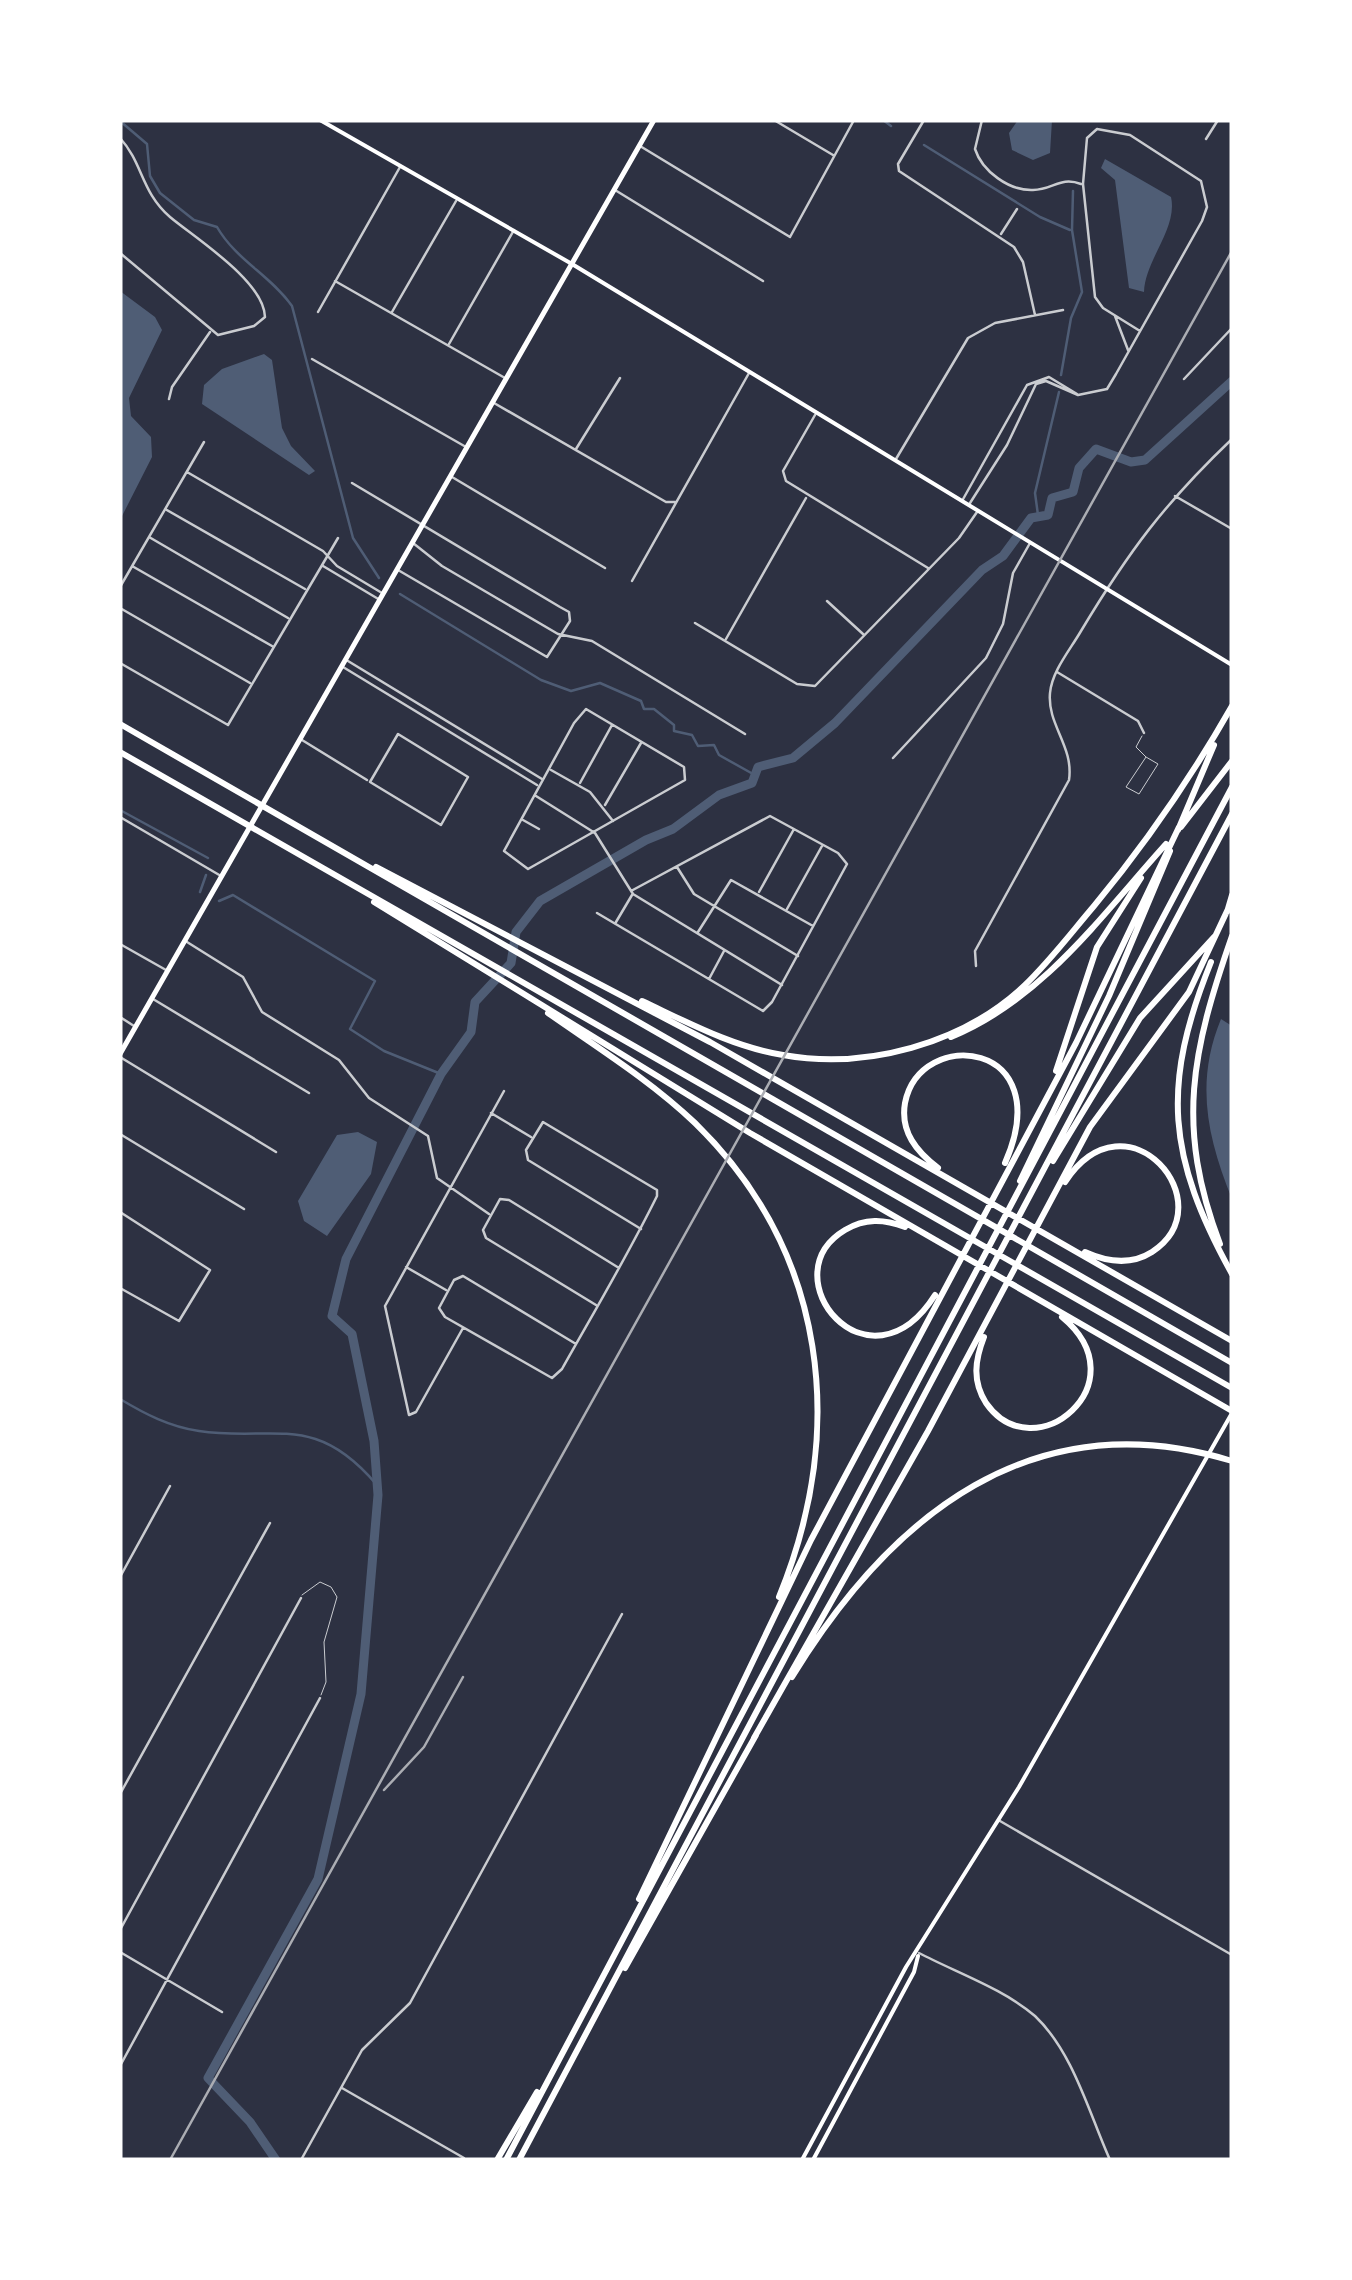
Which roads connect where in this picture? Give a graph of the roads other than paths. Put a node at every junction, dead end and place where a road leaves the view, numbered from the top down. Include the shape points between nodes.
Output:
1 (320, 120) edge
2 (654, 120) edge
3 (774, 120) edge
4 (854, 120) edge
5 (924, 120) edge
6 (982, 120) edge
7 (1218, 120) edge
8 (120, 138) edge
9 (1206, 139) dead end
10 (639, 146) junction
11 (834, 156) junction
12 (400, 166) junction
13 (1082, 184) junction
14 (614, 190) junction
15 (457, 199) junction
16 (1017, 208) dead end
17 (514, 230) junction
18 (1000, 235) junction
19 (120, 252) edge
20 (572, 264) junction
21 (336, 281) junction
22 (763, 281) dead end
23 (1063, 310) dead end
24 (318, 312) dead end
25 (392, 313) junction
26 (1114, 314) junction
27 (1035, 315) junction
28 (1232, 328) edge
29 (211, 331) junction
30 (1140, 331) junction
31 (448, 345) junction
32 (1128, 353) junction
33 (312, 359) dead end
34 (750, 372) junction
35 (620, 378) dead end
36 (506, 379) junction
37 (1184, 379) dead end
38 (1034, 382) junction
39 (169, 399) dead end
40 (493, 402) junction
41 (816, 412) junction
42 (998, 439) junction
43 (1232, 439) edge
44 (204, 442) dead end
45 (1008, 445) junction
46 (467, 447) junction
47 (576, 450) junction
48 (896, 461) junction
49 (187, 472) junction
50 (450, 476) junction
51 (352, 482) dead end
52 (1174, 495) junction
53 (808, 496) junction
54 (677, 500) junction
55 (962, 501) junction
56 (969, 505) junction
57 (165, 509) junction
58 (978, 510) junction
59 (423, 524) junction
60 (1232, 530) edge
61 (149, 537) junction
62 (338, 538) dead end
63 (1027, 542) junction
64 (412, 543) junction
65 (327, 556) junction
66 (322, 565) junction
67 (132, 566) junction
68 (605, 568) dead end
69 (929, 568) junction
70 (397, 569) junction
71 (632, 581) dead end
72 (120, 587) edge
73 (1106, 589) junction
74 (306, 590) junction
75 (381, 596) junction
76 (827, 601) dead end
77 (120, 608) edge
78 (290, 619) junction
79 (695, 622) dead end
80 (562, 635) junction
81 (864, 635) junction
82 (726, 640) junction
83 (273, 647) junction
84 (120, 663) edge
85 (343, 663) junction
86 (1232, 664) edge
87 (1057, 672) junction
88 (252, 684) junction
89 (1230, 709) edge
90 (613, 723) junction
91 (120, 724) edge
92 (1144, 733) joint
93 (746, 734) dead end
94 (300, 739) junction
95 (642, 742) junction
96 (120, 752) edge
97 (1146, 756) junction
98 (893, 758) dead end
99 (1232, 761) edge
100 (550, 769) junction
101 (544, 780) junction
102 (370, 782) junction
103 (579, 785) junction
104 (540, 786) junction
105 (1232, 787) edge
106 (534, 796) junction
107 (605, 806) junction
108 (1232, 814) edge
109 (120, 818) edge
110 (522, 819) junction
111 (613, 822) junction
112 (1180, 827) junction
113 (795, 828) junction
114 (538, 829) dead end
115 (595, 833) junction
116 (822, 845) junction
117 (676, 866) junction
118 (222, 876) junction
119 (632, 892) junction
120 (758, 893) junction
121 (1232, 895) edge
122 (713, 904) junction
123 (786, 910) junction
124 (1230, 910) edge
125 (452, 912) junction
126 (596, 913) dead end
127 (615, 924) junction
128 (814, 927) junction
129 (697, 934) junction
130 (1232, 936) edge
131 (438, 937) junction
132 (185, 941) junction
133 (120, 944) edge
134 (725, 950) junction
135 (798, 956) junction
136 (568, 966) junction
137 (976, 966) dead end
138 (168, 971) junction
139 (708, 980) junction
140 (782, 985) junction
141 (152, 998) junction
142 (528, 998) junction
143 (120, 1017) edge
144 (136, 1027) junction
145 (901, 1051) junction
146 (120, 1055) edge
147 (504, 1090) dead end
148 (310, 1093) dead end
149 (1043, 1101) junction
150 (491, 1113) junction
151 (120, 1134) edge
152 (533, 1137) junction
153 (276, 1152) dead end
154 (450, 1190) junction
155 (994, 1193) junction
156 (977, 1194) junction
157 (244, 1208) dead end
158 (1024, 1209) junction
159 (120, 1212) edge
160 (489, 1214) junction
161 (1042, 1218) junction
162 (641, 1229) junction
163 (1048, 1234) junction
164 (995, 1237) junction
165 (948, 1248) junction
166 (1226, 1264) junction
167 (955, 1265) junction
168 (406, 1266) junction
169 (619, 1268) junction
170 (1232, 1274) edge
171 (120, 1288) edge
172 (1019, 1289) junction
173 (447, 1291) junction
174 (1003, 1294) junction
175 (597, 1306) junction
176 (463, 1328) junction
177 (1232, 1341) edge
178 (576, 1344) junction
179 (1232, 1362) edge
180 (1230, 1387) edge
181 (1232, 1412) edge
182 (1230, 1460) edge
183 (170, 1486) dead end
184 (270, 1523) dead end
185 (120, 1577) edge
186 (301, 1598) joint
187 (622, 1614) dead end
188 (756, 1654) junction
189 (320, 1698) joint
190 (754, 1738) junction
191 (120, 1794) edge
192 (998, 1821) junction
193 (120, 1930) edge
194 (621, 1942) junction
195 (120, 1952) edge
196 (919, 1952) junction
197 (1232, 1955) edge
198 (168, 1980) junction
199 (603, 2002) junction
200 (222, 2012) dead end
201 (564, 2049) junction
202 (120, 2066) edge
203 (341, 2087) junction
204 (464, 2158) edge
205 (301, 2160) edge
206 (497, 2160) edge
207 (506, 2160) edge
208 (520, 2160) edge
209 (802, 2160) edge
210 (813, 2160) edge
211 (1110, 2160) edge

1 - 12 main road
2 - 10 main road
3 - 11 street
4 - 11 street
5 - 18 street via 898,169
6 - 13 street via 975,149 995,176 1033,190 1066,179
7 - 9 street
8 - 29 street via 157,205 215,250 258,296 265,317 239,332
10 - 11 street via 790,238
10 - 14 main road
12 - 15 main road
12 - 21 street
13 - 26 street via 1095,298
13 - 30 street via 1084,150 1097,129 1123,132 1201,181 1207,206
14 - 20 main road
14 - 22 street
15 - 17 main road
15 - 25 street
16 - 18 street
17 - 20 main road
17 - 31 street
18 - 27 street via 1020,256
19 - 29 street
20 - 34 main road
20 - 36 main road
21 - 24 street
21 - 25 street
23 - 27 street
25 - 31 street
26 - 30 street
26 - 32 street
27 - 48 street via 968,338
28 - 37 street
29 - 39 street
30 - 32 street
31 - 36 street
32 - 38 street via 1107,389 1078,395 1052,378
33 - 46 street
34 - 41 main road
34 - 54 street
35 - 47 street
36 - 40 main road
38 - 42 street
38 - 45 street
40 - 46 main road
40 - 47 street
41 - 48 main road
41 - 53 street via 783,477
42 - 45 street
42 - 55 street
43 - 52 street
44 - 49 street
45 - 56 street
46 - 50 main road
47 - 54 street via 666,502
48 - 55 main road
49 - 57 street
49 - 65 street
50 - 59 main road
50 - 68 street
51 - 59 street
52 - 60 street
52 - 73 street
53 - 69 street
53 - 82 street
54 - 71 street
55 - 56 main road
56 - 58 main road
57 - 61 street
57 - 74 street
58 - 63 main road
58 - 69 street
59 - 64 main road
59 - 80 street via 571,616
61 - 67 street
61 - 78 street
62 - 65 street
63 - 73 main road
63 - 98 street via 986,658
64 - 70 main road
64 - 80 street
65 - 66 street
65 - 75 street
66 - 74 street
66 - 75 street
67 - 72 street
67 - 83 street
69 - 81 street
70 - 75 main road
70 - 80 street via 548,657
73 - 86 main road
73 - 87 street
74 - 78 street
75 - 85 main road
76 - 81 street
77 - 88 street
78 - 83 street
79 - 82 street
80 - 93 street via 592,641
81 - 82 street via 821,682 807,687
83 - 88 street
84 - 88 street via 228,724
85 - 94 main road
85 - 101 street
85 - 104 street
87 - 92 street via 1134,718
87 - 137 street via 1052,715 1069,750 1070,780 976,951
89 - 112 highway
89 - 145 highway via 1160,825 1033,976 989,1012
90 - 95 street
90 - 100 street via 586,709
90 - 103 street
91 - 125 highway
92 - 97 lane via 1136,747
94 - 102 street
94 - 118 main road
95 - 107 street
95 - 111 street via 688,774 679,786
96 - 131 highway
97 - 97 lane via 1158,764 1139,794 1126,787
99 - 112 highway
100 - 101 street
100 - 103 street
101 - 104 street
102 - 102 street via 441,825 468,777 398,734
103 - 107 street
104 - 106 street
105 - 164 highway
106 - 110 street
106 - 115 street
107 - 111 street
108 - 158 highway
109 - 118 street
110 - 114 street
110 - 115 street via 504,855 528,869
111 - 115 street
112 - 145 highway via 1028,992 964,1032
112 - 149 highway
112 - 149 highway via 1107,926
112 - 164 highway
113 - 116 street
113 - 117 street via 765,817
113 - 120 street
115 - 119 street
116 - 123 street
116 - 128 street via 845,858 842,878
117 - 119 street
117 - 122 street via 690,890
118 - 132 main road
119 - 127 street
119 - 129 street
120 - 122 street via 732,880
120 - 123 street
121 - 124 highway
122 - 129 street
122 - 135 street
123 - 128 street
124 - 158 highway via 1126,1037
124 - 161 highway via 1194,985 1107,1100
124 - 166 highway via 1186,1026 1176,1090 1191,1180
125 - 136 highway
125 - 179 highway
126 - 127 street
127 - 139 street
128 - 135 street
129 - 134 street
130 - 166 highway via 1202,1024 1190,1105 1199,1182
131 - 142 highway
131 - 180 highway
132 - 138 main road
132 - 154 street via 243,977 262,1012 340,1060 369,1098 423,1132 434,1171
133 - 138 street
134 - 139 street
134 - 140 street
135 - 140 street
136 - 145 highway via 714,1034 777,1054 850,1058
136 - 156 highway
138 - 141 main road
139 - 140 street via 763,1011
141 - 144 main road
141 - 148 street
142 - 165 highway
142 - 188 highway via 664,1096 723,1152 792,1270 812,1339 817,1462 798,1549
143 - 144 street
144 - 146 main road
146 - 153 street
147 - 150 street
149 - 155 highway
150 - 152 street
150 - 154 street
151 - 157 street
152 - 162 street via 528,1160
152 - 162 street via 543,1122 551,1123 657,1190
154 - 160 street
154 - 168 street
155 - 156 highway via 1018,1131 1017,1094 989,1062 950,1057 924,1070 911,1086 905,1126 923,1156
155 - 167 highway
156 - 163 highway
158 - 199 highway
159 - 171 street via 210,1268 183,1318 175,1321
160 - 169 street via 500,1199 509,1200
160 - 175 street via 486,1238
161 - 163 highway via 1078,1164 1102,1149 1142,1150 1174,1182 1174,1224 1147,1255 1111,1262
161 - 174 highway
162 - 169 street
163 - 177 highway
164 - 194 highway
165 - 167 highway via 891,1222 854,1225 821,1258 822,1300 847,1328 867,1336 892,1334 919,1318
165 - 172 highway
166 - 170 highway
167 - 188 highway
168 - 173 street
168 - 176 street via 384,1313 412,1416
169 - 175 street
172 - 174 highway via 1072,1325 1090,1358 1084,1398 1050,1424 1022,1426 1004,1419 978,1386 977,1355
172 - 181 highway
173 - 176 street via 440,1312
173 - 178 street via 463,1276
174 - 190 highway
175 - 178 street
176 - 178 street via 552,1378
181 - 192 main road
182 - 190 highway via 1124,1442 1071,1446 1024,1460 957,1496 904,1536 846,1597
183 - 185 street
184 - 191 street
186 - 189 lane via 316,1582 337,1597 324,1642
186 - 193 street
187 - 203 street via 410,2003 362,2050
188 - 194 highway
189 - 198 street
190 - 199 highway
192 - 196 main road
192 - 197 street
194 - 201 highway
195 - 198 street
196 - 209 main road
196 - 210 main road
196 - 211 street via 1024,2008 1047,2029
198 - 200 street
198 - 202 street
199 - 208 highway
201 - 206 highway
201 - 207 highway
203 - 204 street
203 - 205 street

